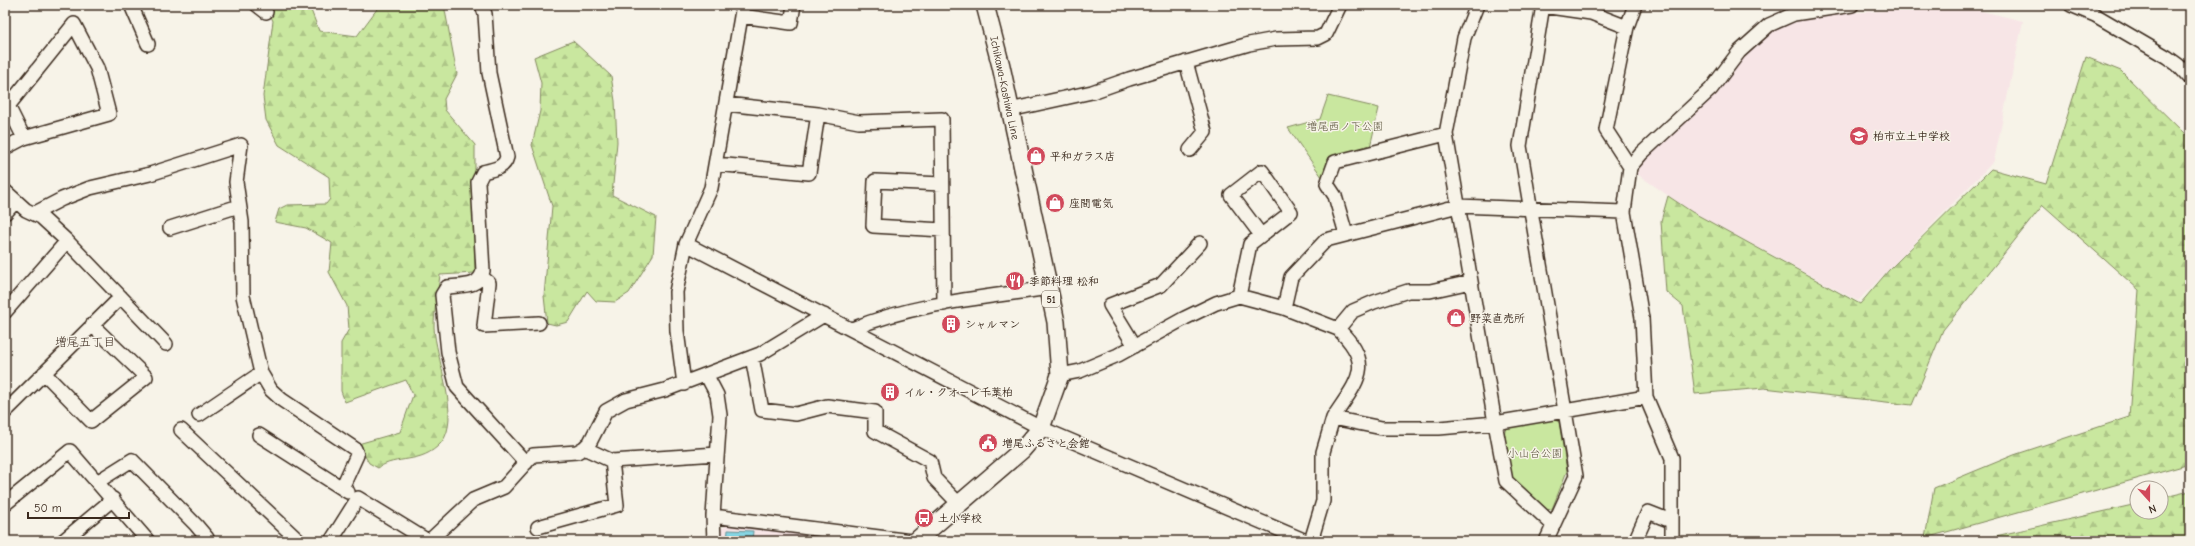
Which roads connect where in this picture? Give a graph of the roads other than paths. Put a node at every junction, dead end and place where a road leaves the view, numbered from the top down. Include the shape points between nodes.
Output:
1 (131, 5) edge
2 (482, 5) edge
3 (794, 5) edge
4 (985, 5) edge
5 (1340, 5) edge
6 (1477, 5) edge
7 (1636, 5) edge
8 (1852, 5) edge
9 (2071, 5) edge
10 (1543, 6) edge
11 (742, 11) edge
12 (1627, 27) junction
13 (148, 44) dead end
14 (1186, 62) junction
15 (2190, 78) edge
16 (726, 104) junction
17 (1010, 110) junction
18 (818, 114) junction
19 (1446, 134) junction
20 (24, 138) junction
21 (5, 148) edge
22 (1190, 150) dead end
23 (716, 164) junction
24 (1630, 167) junction
25 (942, 184) junction
26 (5, 191) edge
27 (16, 201) junction
28 (239, 206) junction
29 (1458, 206) junction
30 (1530, 210) junction
31 (1624, 212) junction
32 (5, 213) edge
33 (35, 213) junction
34 (170, 228) dead end
35 (943, 230) junction
36 (1346, 234) junction
37 (1261, 235) junction
38 (67, 241) junction
39 (1200, 243) dead end
40 (686, 244) junction
41 (482, 277) junction
42 (1471, 282) junction
43 (1049, 288) junction
44 (1239, 296) junction
45 (121, 297) junction
46 (944, 304) junction
47 (1284, 308) junction
48 (5, 312) edge
49 (824, 315) junction
50 (539, 323) dead end
51 (92, 325) junction
52 (852, 329) junction
53 (1338, 329) junction
54 (166, 344) dead end
55 (1135, 346) junction
56 (752, 357) junction
57 (44, 373) junction
58 (261, 373) junction
59 (1060, 375) junction
60 (707, 376) junction
61 (684, 384) junction
62 (1646, 396) junction
63 (1566, 411) junction
64 (5, 412) edge
65 (199, 415) dead end
66 (1333, 418) junction
67 (1495, 423) junction
68 (1041, 428) junction
69 (181, 430) dead end
70 (259, 435) dead end
71 (584, 448) junction
72 (717, 454) junction
73 (612, 461) junction
74 (526, 462) junction
75 (97, 482) junction
76 (342, 488) junction
77 (358, 498) junction
78 (113, 499) junction
79 (5, 504) edge
80 (959, 504) junction
81 (714, 516) junction
82 (1671, 521) junction
83 (1553, 525) junction
84 (538, 527) dead end
85 (63, 541) edge
86 (148, 541) edge
87 (204, 541) edge
88 (299, 541) edge
89 (331, 541) edge
90 (429, 541) edge
91 (714, 541) edge
92 (911, 541) edge
93 (916, 541) edge
94 (1306, 541) edge
95 (1312, 541) edge
96 (1546, 541) edge
97 (1635, 541) edge
98 (1672, 541) edge

1 - 13 street
2 - 41 street via 485,14 489,73 506,157 502,166 483,172 478,182
3 - 11 street via 791,23
4 - 17 main road, Ichikawa-Kashiwa Line / 51
5 - 14 street via 1326,34 1318,38 1276,39
6 - 19 street via 1464,38
7 - 12 street
8 - 24 street via 1794,14 1769,25 1739,52 1712,89
9 - 15 street via 2095,15 2167,57
10 - 12 street via 1591,13
10 - 30 street via 1520,146
11 - 16 street
12 - 24 street via 1606,130
14 - 17 street via 1092,92
14 - 22 street via 1205,132
16 - 18 street
16 - 23 street
17 - 43 main road, Ichikawa-Kashiwa Line / 51
18 - 23 street via 809,172
18 - 25 street via 859,122 942,119
19 - 29 street
19 - 36 street via 1335,162 1326,184 1335,196
20 - 20 street via 109,114 97,68 74,24 8,106
20 - 21 street
23 - 40 street via 711,188
24 - 31 street
25 - 35 street
25 - 35 street via 875,181 873,226
26 - 27 street
27 - 32 street
27 - 33 street via 26,210
28 - 33 street via 236,182 240,145 150,174 90,188
28 - 34 street
28 - 58 street via 242,222 243,296
29 - 30 street
29 - 36 street
29 - 42 street
30 - 31 street
30 - 63 street
31 - 62 street via 1642,318
33 - 38 street
35 - 46 street
36 - 47 street via 1326,240 1291,277
37 - 37 street via 1291,212 1262,171 1230,195
37 - 44 street via 1250,244
38 - 45 street
38 - 48 street
39 - 55 street via 1161,285 1110,305
40 - 49 street
40 - 61 street via 676,292 677,331
41 - 50 street via 489,283 484,326
41 - 74 street via 474,284 447,287 442,295 451,368 457,387
42 - 53 street via 1430,291 1408,291 1374,302 1353,311
42 - 67 street
43 - 46 street
43 - 59 main road, Ichikawa-Kashiwa Line / 51 via 1058,335
44 - 47 street
44 - 55 street via 1216,303
45 - 51 street
45 - 54 street
46 - 52 street via 913,308
47 - 53 street
49 - 52 street
49 - 56 street
51 - 57 street
51 - 57 street via 146,377 91,421
52 - 68 street
53 - 66 street via 1354,347 1360,369 1358,379
55 - 59 street via 1080,371
56 - 60 street
56 - 80 street via 762,410 796,414 827,406 875,412 875,431 930,461 934,478
57 - 64 street
58 - 65 street
58 - 76 street via 271,390 282,400 355,449 357,455
59 - 68 main road, Ichikawa-Kashiwa Line / 51
60 - 61 street
60 - 72 street via 717,394 720,415
61 - 71 street via 626,400 606,411 590,442
62 - 63 street
62 - 82 street via 1672,458
63 - 67 street
63 - 83 street via 1576,476
66 - 67 street via 1382,428 1439,428
66 - 95 street via 1323,452 1323,501
67 - 83 street via 1506,482
68 - 80 main road, Ichikawa-Kashiwa Line / 51 via 1022,450
68 - 94 street
69 - 88 street
70 - 76 street
71 - 73 street
71 - 74 street via 576,452 533,455
72 - 73 street
72 - 81 street
73 - 84 street via 617,506
74 - 90 street via 504,487 474,500
75 - 78 street
75 - 79 street via 70,451
75 - 87 street via 132,460 196,525 207,538
76 - 77 street
77 - 89 street
77 - 90 street
78 - 85 street
78 - 86 street
80 - 93 main road, Ichikawa-Kashiwa Line / 51
81 - 91 street
81 - 92 street
82 - 97 street via 1648,512
82 - 98 street
83 - 96 street

